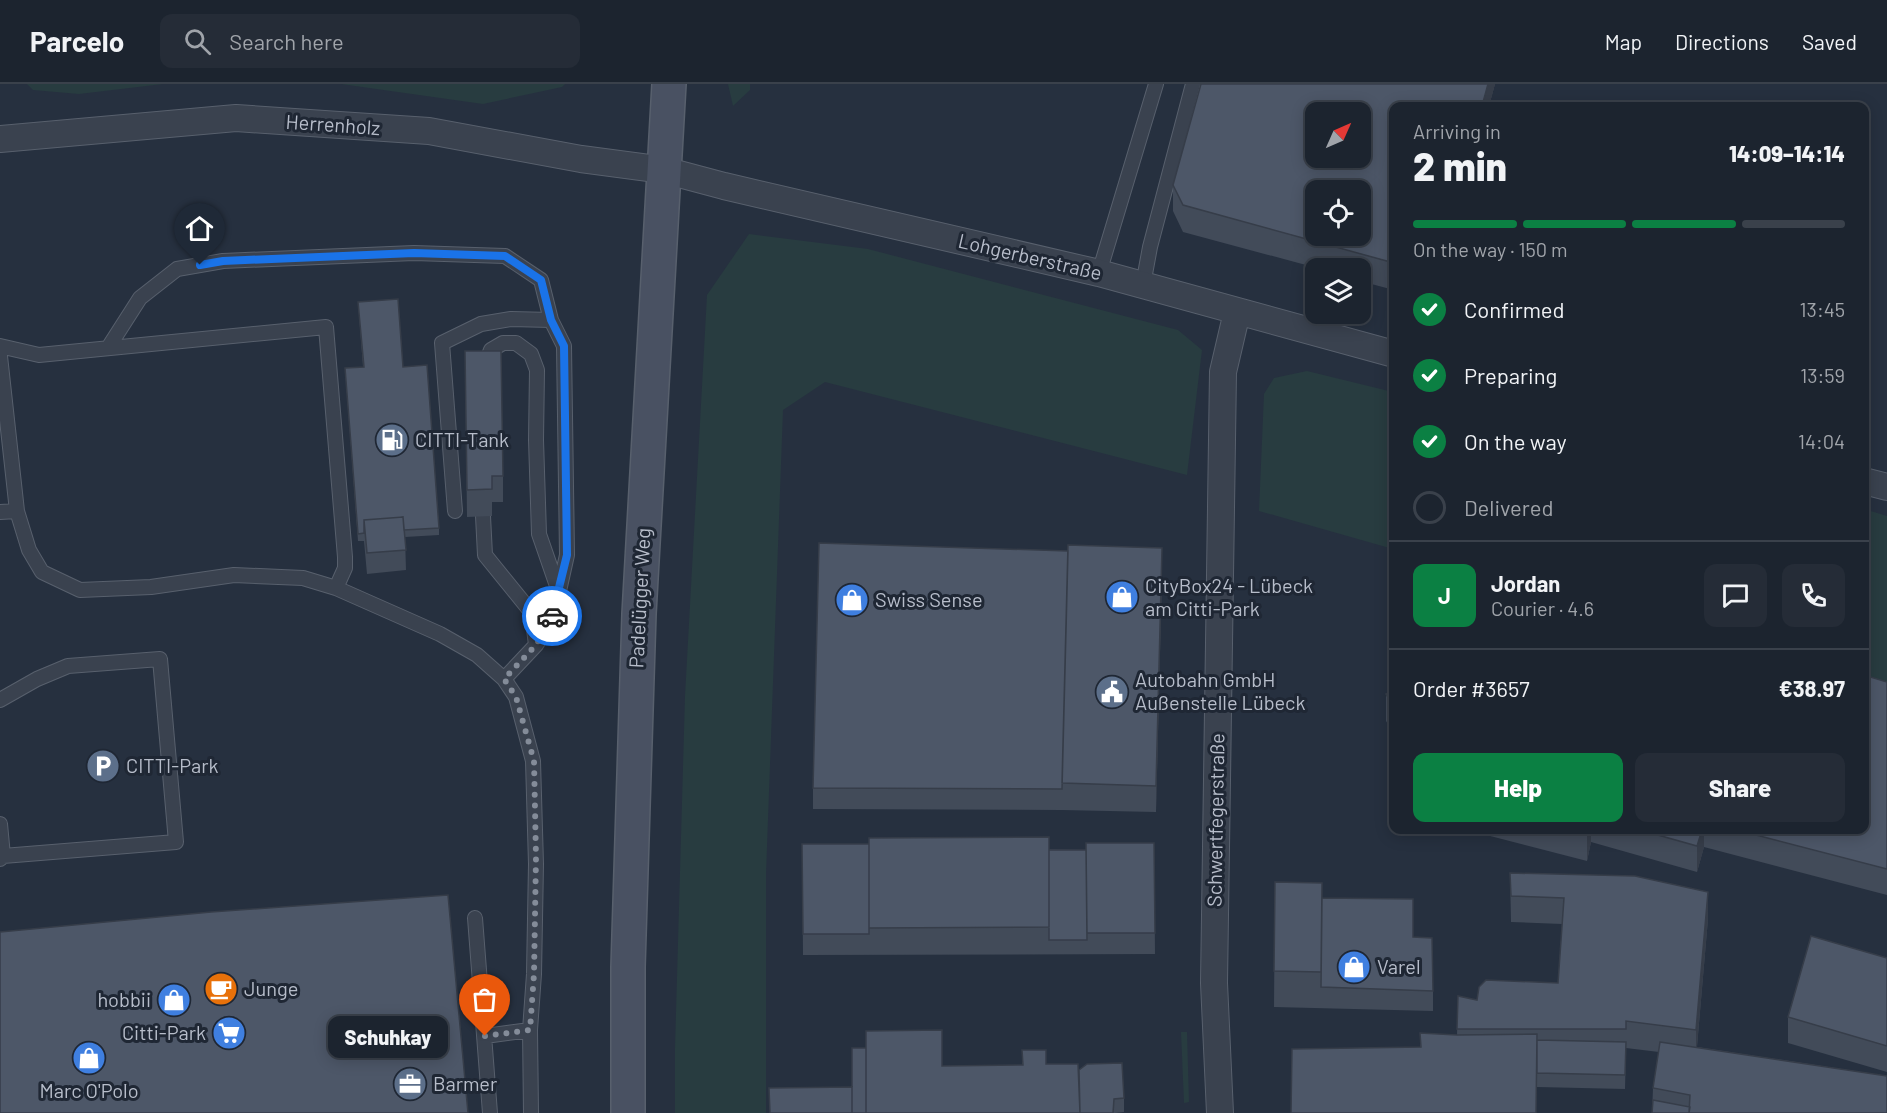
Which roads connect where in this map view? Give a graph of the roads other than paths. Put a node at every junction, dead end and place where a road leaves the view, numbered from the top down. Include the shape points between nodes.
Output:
1 (669, 84) edge
2 (1156, 84) edge
3 (1193, 84) edge
4 (0, 139) edge
5 (664, 170) junction
6 (1099, 273) junction
7 (1143, 285) junction
8 (1237, 312) junction
9 (551, 320) junction
10 (0, 346) edge
11 (108, 348) junction
12 (1389, 353) edge
13 (0, 356) edge
14 (482, 378) edge
15 (1869, 481) edge
16 (1887, 486) edge
17 (17, 511) junction
18 (456, 511) dead end
19 (0, 512) edge
20 (483, 516) edge
21 (336, 588) junction
22 (559, 591) junction
23 (536, 645) junction
24 (504, 679) junction
25 (0, 700) edge
26 (0, 824) edge
27 (2, 858) edge
28 (475, 918) dead end
29 (530, 1030) junction
30 (485, 1036) junction
31 (490, 1113) edge
32 (531, 1113) edge
33 (628, 1113) edge
34 (1220, 1113) edge

1 - 5 main road, Padelügger Weg
2 - 6 lane
3 - 7 lane via 1149,247
4 - 5 street, Herrenholz via 236,118 429,131
5 - 6 street, Lohgerberstraße
5 - 33 main road, Padelügger Weg via 639,614 628,967
6 - 7 street, Lohgerberstraße
7 - 8 street, Lohgerberstraße
8 - 12 street, Lohgerberstraße
8 - 34 street, Schwertfegerstraße via 1223,372 1214,983
9 - 11 lane via 541,280 505,256 414,253 223,261 177,269 140,298
9 - 18 lane via 511,319 481,324 442,343
9 - 22 lane via 564,346 567,555
10 - 11 lane via 39,354
11 - 21 lane via 326,327 345,557 345,568
13 - 17 lane
14 - 22 lane via 491,350 503,343 516,343 531,354 537,370 539,534
15 - 16 street
17 - 19 lane
17 - 21 lane via 29,550 42,572 80,590 151,587 234,575 303,578
20 - 23 lane via 485,555 532,613
21 - 24 lane via 440,634 477,656
22 - 23 lane via 550,622
23 - 24 lane
24 - 29 lane via 516,697 534,761 536,857
25 - 27 lane via 68,666 160,659 176,843
26 - 27 lane
28 - 30 lane
29 - 30 lane
29 - 32 lane
30 - 31 lane

